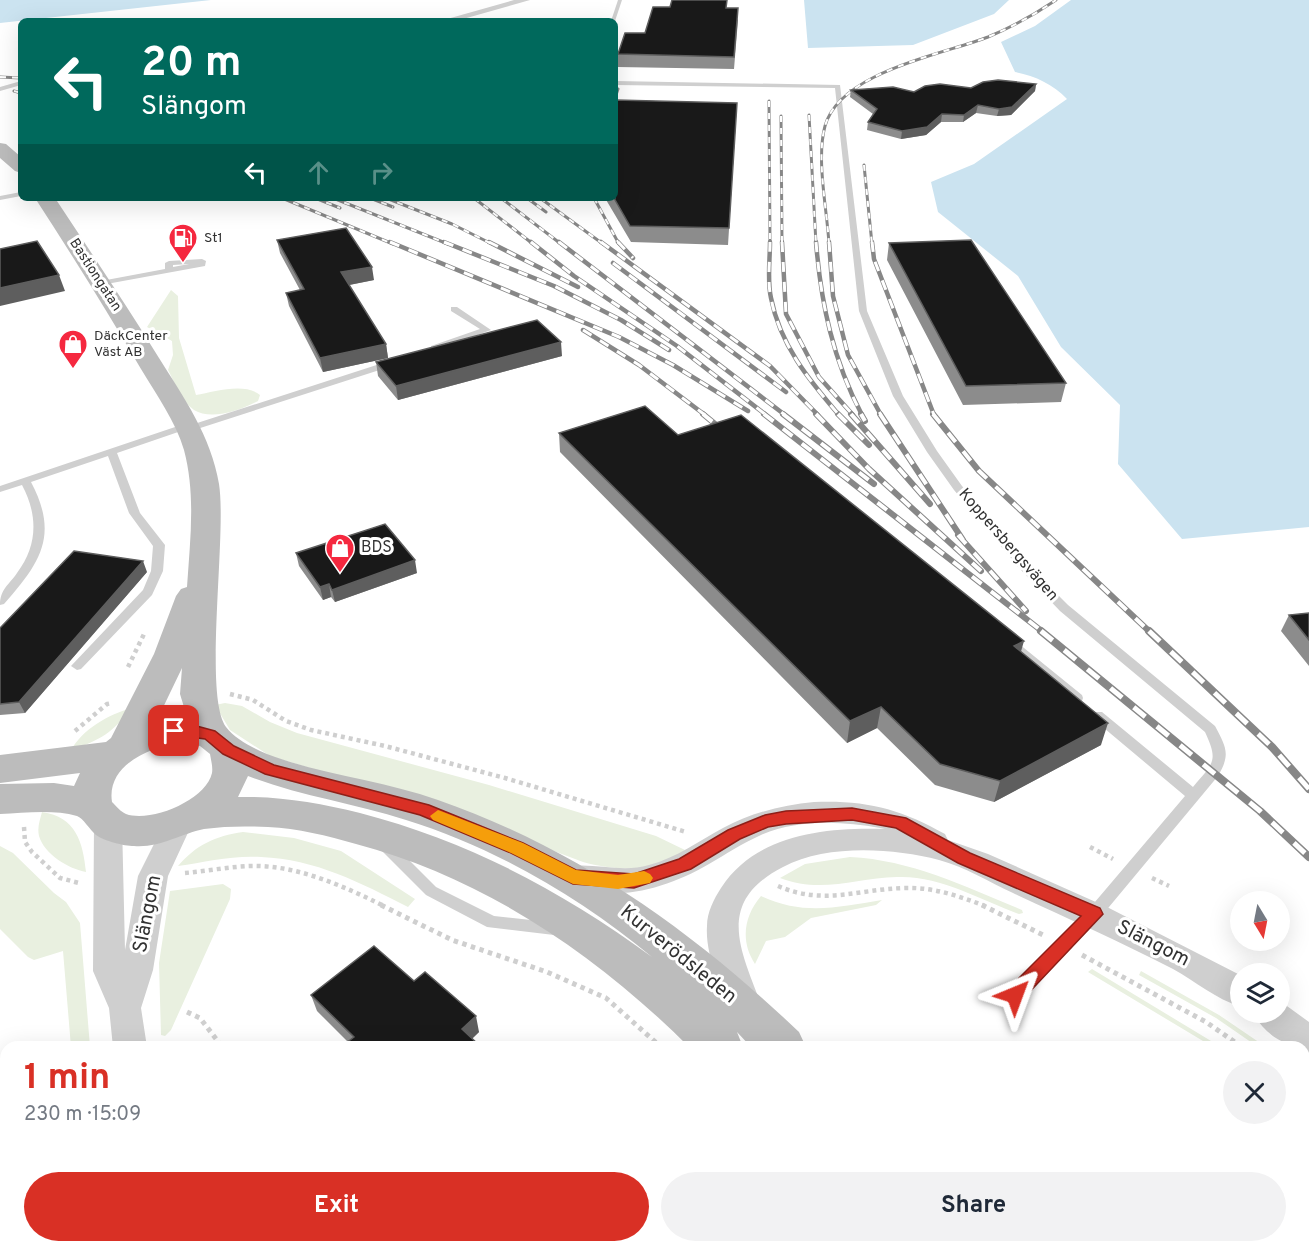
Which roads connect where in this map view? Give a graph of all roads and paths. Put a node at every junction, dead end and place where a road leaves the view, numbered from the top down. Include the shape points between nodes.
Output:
1 (525, 0) edge
2 (620, 0) edge
3 (456, 18) edge
4 (614, 18) edge
5 (618, 82) edge
6 (18, 84) edge
7 (0, 89) edge
8 (0, 148) edge
9 (18, 164) edge
10 (18, 195) edge
11 (0, 198) edge
12 (47, 201) edge
13 (169, 269) dead end
14 (101, 283) junction
15 (454, 309) dead end
16 (419, 353) edge
17 (408, 357) edge
18 (187, 428) junction
19 (111, 451) junction
20 (25, 480) junction
21 (0, 489) edge
22 (204, 554) junction
23 (0, 601) edge
24 (995, 630) edge
25 (77, 666) dead end
26 (198, 694) junction
27 (151, 700) junction
28 (219, 743) junction
29 (119, 751) junction
30 (52, 764) junction
31 (0, 770) edge
32 (1193, 795) junction
33 (16, 798) edge
34 (100, 813) junction
35 (187, 819) junction
36 (714, 848) junction
37 (964, 858) junction
38 (753, 870) junction
39 (153, 876) junction
40 (573, 877) junction
41 (107, 881) junction
42 (1094, 914) junction
43 (1063, 945) junction
44 (1230, 987) edge
45 (1015, 995) dead end
46 (125, 1008) junction
47 (188, 1012) dead end
48 (748, 1012) junction
49 (1284, 1023) edge
50 (129, 1041) edge
51 (218, 1041) edge
52 (654, 1041) edge
53 (714, 1041) edge
54 (777, 1041) edge
55 (1233, 1041) edge
56 (1308, 1041) edge

1 - 3 street
2 - 4 lane
5 - 32 lane, Koppersbergsvägen via 838,86 863,312 894,388 951,479 1023,566 1064,608 1210,729 1220,750 1219,762
6 - 7 lane
8 - 9 main road
10 - 11 lane
12 - 14 main road, Bastiongatan
13 - 14 lane
14 - 18 main road, Bastiongatan
15 - 16 lane via 487,330
17 - 18 lane
18 - 19 lane
18 - 22 main road, Bastiongatan via 197,448 205,484
19 - 20 lane
19 - 25 lane via 124,475 130,502 159,545 157,571 148,592
20 - 21 lane
20 - 23 lane via 42,518 38,545 25,574
22 - 26 main road, Bastiongatan
22 - 27 main road, Bastiongatan via 184,625
24 - 32 lane
26 - 28 main road, Bastiongatan
26 - 36 path via 240,695 298,726 505,778 680,830
27 - 29 main road, Bastiongatan
27 - 30 path via 107,704 56,742
28 - 29 main road, Kurverödsleden via 184,730 164,732
28 - 35 main road via 232,765 228,783 216,800
28 - 40 main road, Kurverödsleden via 270,770 423,810 517,848
29 - 30 main road
29 - 34 main road, Kurverödsleden via 93,787
30 - 31 main road
32 - 42 lane, Koppersbergsvägen
33 - 34 main road
33 - 41 path via 25,842 60,878 85,884
34 - 35 main road via 139,831
34 - 41 street, Slängom
35 - 39 street, Slängom
35 - 53 main road via 240,811 294,814 369,830 441,854 586,931 640,972
36 - 37 street, Slängom via 765,822 807,815 852,814 900,823
36 - 40 street, Slängom via 663,873 634,881
37 - 38 street, Slängom via 930,846 856,841 791,850
37 - 42 street, Slängom
38 - 43 path via 785,890 811,898 909,888 937,890
38 - 48 street, Slängom via 730,900 721,926
39 - 46 street, Slängom via 137,970
39 - 52 path via 255,866 322,878 452,940 577,983 606,998
40 - 48 main road, Kurverödsleden via 707,973
41 - 46 street, Slängom via 109,971
42 - 43 lane, Koppersbergsvägen
42 - 44 street, Slängom
43 - 45 lane, Koppersbergsvägen
43 - 55 path via 1206,1022
46 - 50 street, Slängom
47 - 51 path via 200,1018
48 - 54 main road, Kurverödsleden
49 - 56 street

